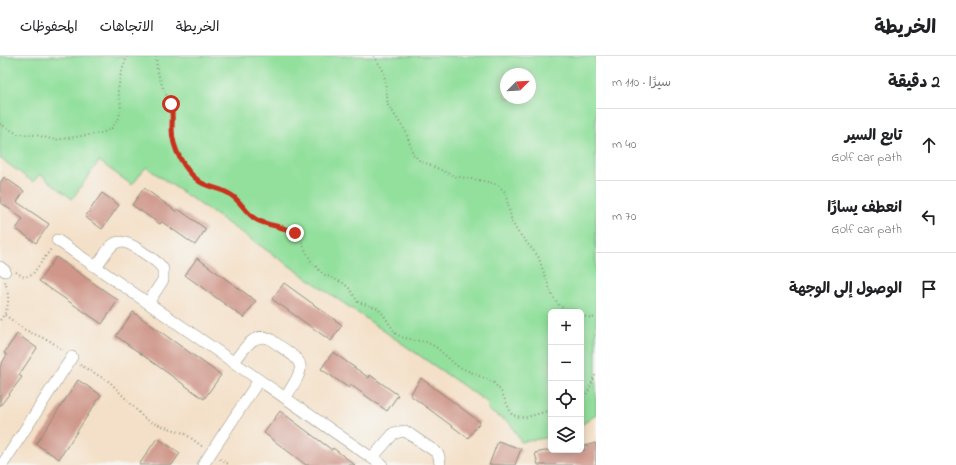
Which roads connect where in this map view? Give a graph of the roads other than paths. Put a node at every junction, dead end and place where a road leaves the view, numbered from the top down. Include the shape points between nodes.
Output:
1 (57, 240) road end
2 (96, 267) junction
3 (148, 303) junction
4 (72, 357) road end
5 (234, 362) junction
6 (259, 380) junction
7 (285, 398) junction
8 (372, 458) junction
9 (2, 465) edge
10 (203, 465) edge
11 (382, 465) edge
12 (440, 465) edge

1 - 2 street
2 - 3 street
2 - 3 street via 112,245 120,241 129,243 163,268 164,276
3 - 5 street
4 - 9 street
5 - 6 street
5 - 7 street via 254,338 270,339 298,359 301,366 300,375
6 - 7 street
6 - 10 street
7 - 8 street
8 - 11 street
8 - 12 street via 394,433 405,430 436,452

